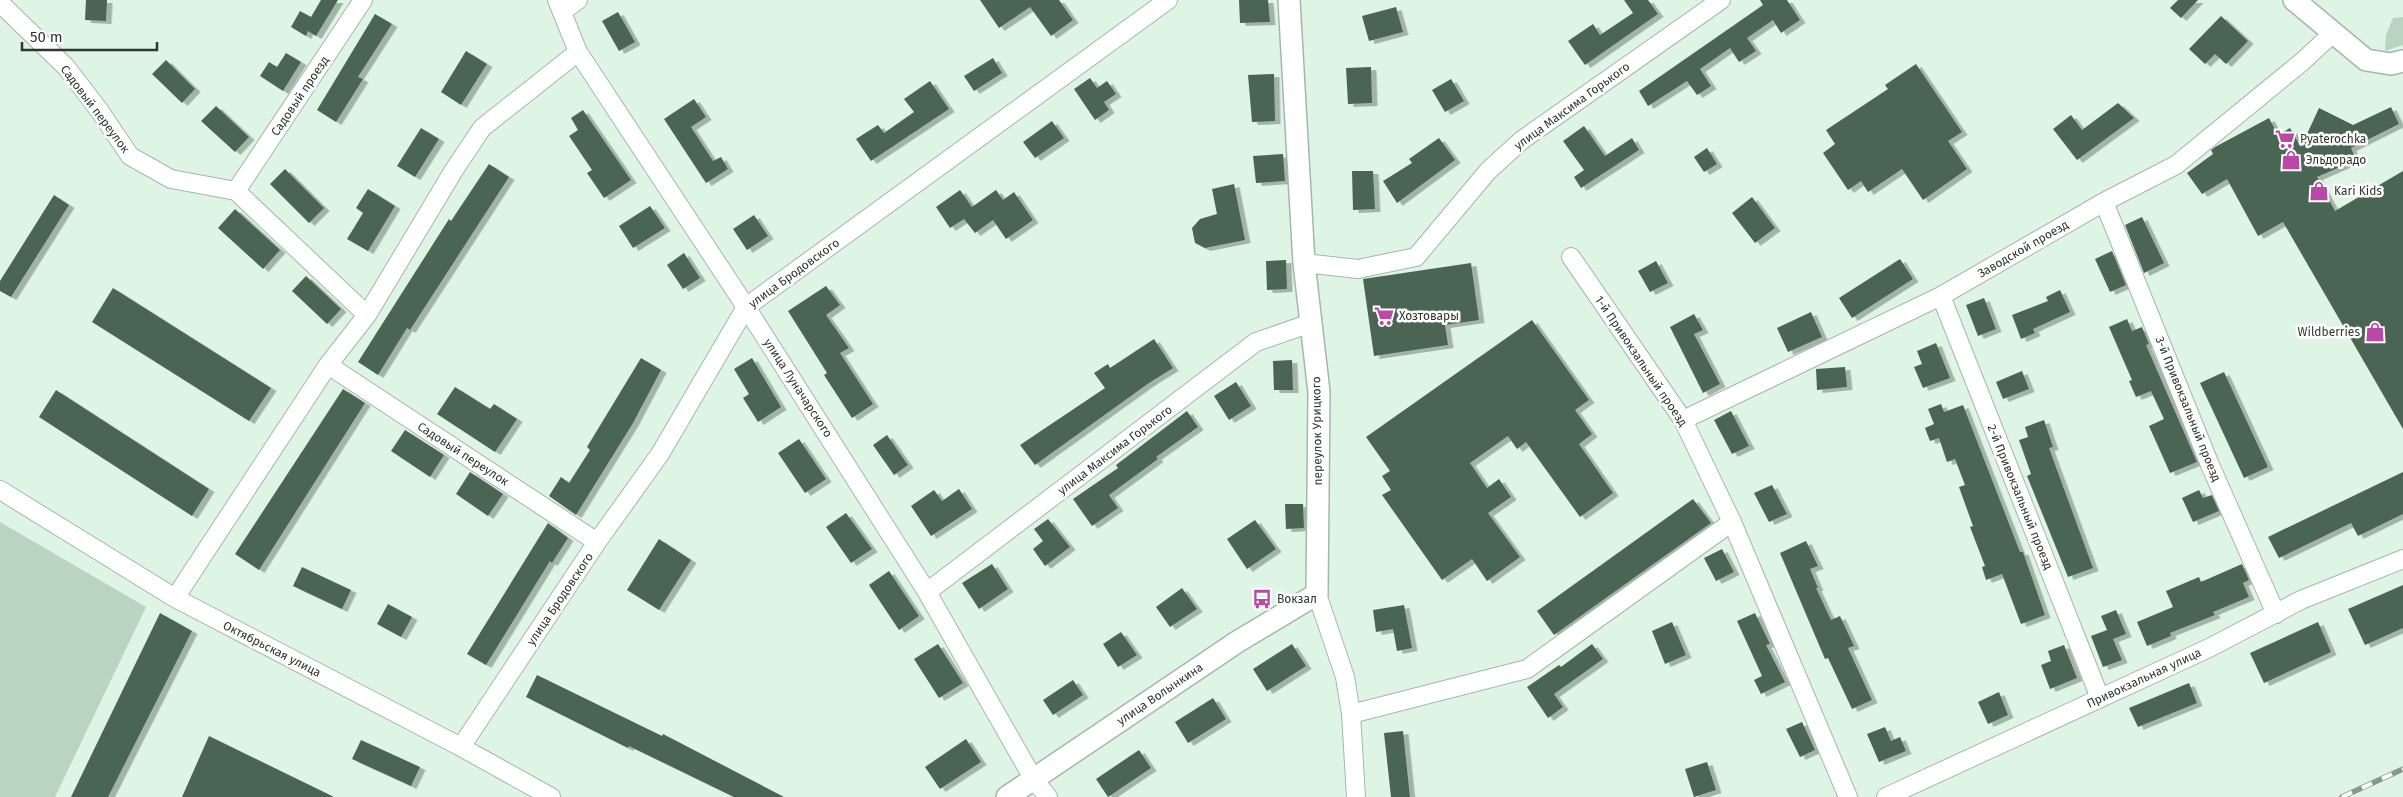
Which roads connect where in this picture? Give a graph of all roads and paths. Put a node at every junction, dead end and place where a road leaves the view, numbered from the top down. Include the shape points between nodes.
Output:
1 (363, 0) edge
2 (578, 0) edge
3 (1168, 0) edge
4 (1289, 0) edge
5 (1721, 0) edge
6 (2294, 0) edge
7 (0, 3) edge
8 (560, 6) edge
9 (2333, 33) junction
10 (578, 52) junction
11 (2397, 63) edge
12 (236, 192) junction
13 (2104, 202) junction
14 (1570, 257) dead end
15 (1304, 263) junction
16 (1941, 296) junction
17 (746, 307) junction
18 (367, 315) junction
19 (1311, 323) junction
20 (328, 365) junction
21 (1683, 420) junction
22 (0, 490) edge
23 (1732, 522) junction
24 (597, 542) junction
25 (2403, 560) edge
26 (927, 592) junction
27 (1317, 594) junction
28 (174, 598) junction
29 (2276, 614) junction
30 (2100, 698) junction
31 (1351, 714) junction
32 (461, 746) junction
33 (1034, 780) junction
34 (551, 797) edge
35 (1007, 797) edge
36 (1048, 797) edge
37 (1356, 797) edge
38 (1848, 797) edge
39 (1886, 797) edge

1 - 12 street, Садовый проезд
2 - 8 street
3 - 17 street, улица Бродовского
4 - 15 street, переулок Урицкого
5 - 15 street, улица Максима Горького via 1522,140 1488,171 1416,256 1358,269
6 - 9 street
7 - 12 street, Садовый переулок via 66,67 130,156 171,179
8 - 10 street, улица Луначарского
9 - 11 street via 2366,60
9 - 13 street, Заводской проезд via 2176,165
10 - 17 street, улица Луначарского
10 - 18 street via 482,128
12 - 18 street
13 - 16 street, Заводской проезд
13 - 29 street, 3-й Привокзальный проезд via 2210,465
14 - 21 street, 1-й Привокзальный проезд
15 - 19 street, переулок Урицкого
16 - 21 street, Заводской проезд
16 - 30 street, 2-й Привокзальный проезд
17 - 24 street, улица Бродовского via 660,454
17 - 26 street, улица Луначарского
18 - 20 street
19 - 26 street, улица Максима Горького via 1256,342
19 - 27 street, переулок Урицкого via 1319,392
20 - 24 street, Садовый переулок
20 - 28 street
21 - 23 street, 1-й Привокзальный проезд
22 - 28 street, Октябрьская улица
23 - 31 street via 1527,669
23 - 38 street, 1-й Привокзальный проезд
24 - 32 street, улица Бродовского
25 - 29 street, Привокзальная улица via 2301,600
26 - 33 street, улица Луначарского
27 - 31 street, переулок Урицкого via 1345,677
27 - 33 street, улица Волынкина via 1237,642
28 - 32 street, Октябрьская улица
29 - 30 street, Привокзальная улица
30 - 39 street, Привокзальная улица
31 - 37 street, переулок Урицкого
32 - 34 street, Октябрьская улица
33 - 35 street, улица Волынкина
33 - 36 street, улица Луначарского

